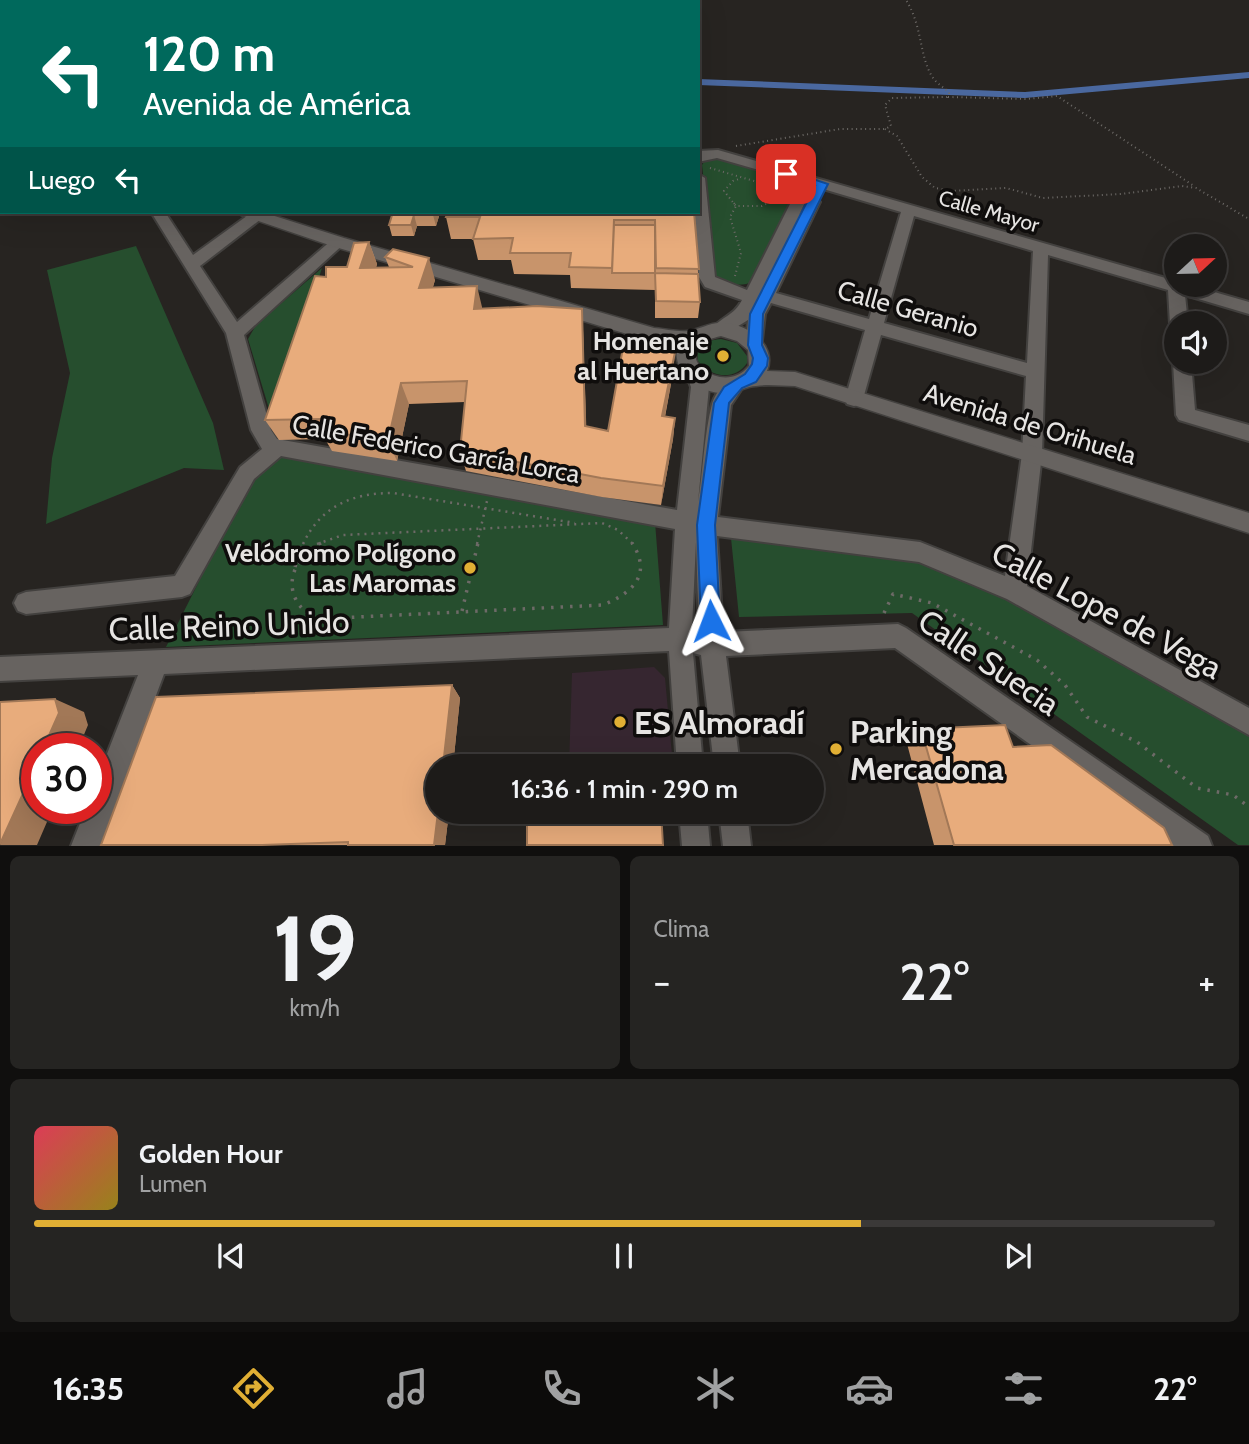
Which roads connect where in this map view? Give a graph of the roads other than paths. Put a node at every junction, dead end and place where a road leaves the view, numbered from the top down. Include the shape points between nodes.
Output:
1 (708, 155) edge
2 (815, 182) junction
3 (700, 200) edge
4 (909, 209) junction
5 (159, 214) edge
6 (251, 214) edge
7 (338, 242) junction
8 (1041, 248) junction
9 (192, 264) junction
10 (1164, 284) edge
11 (759, 297) junction
12 (1214, 298) edge
13 (1249, 308) edge
14 (876, 327) junction
15 (721, 329) junction
16 (235, 333) junction
17 (654, 335) junction
18 (692, 338) junction
19 (757, 348) junction
20 (684, 356) junction
21 (1034, 372) junction
22 (1183, 374) edge
23 (696, 376) junction
24 (794, 379) junction
25 (743, 381) junction
26 (854, 398) junction
27 (1249, 433) edge
28 (277, 448) junction
29 (1032, 454) junction
30 (696, 523) junction
31 (1249, 523) edge
32 (1015, 591) junction
33 (26, 603) dead end
34 (680, 639) junction
35 (712, 645) junction
36 (156, 662) junction
37 (0, 669) edge
38 (1249, 722) edge
39 (689, 754) edge
40 (726, 754) edge
41 (694, 824) edge
42 (734, 824) edge
43 (85, 845) edge
44 (696, 845) edge
45 (737, 845) edge
46 (1198, 845) edge

1 - 2 street, Calle Mayor
2 - 4 street, Calle Mayor
2 - 11 street
3 - 11 street, Calle Geranio via 707,277 711,283
4 - 8 street, Calle Mayor
4 - 14 street
5 - 9 street, Calle Federico García Lorca
6 - 7 main road
6 - 9 street
7 - 16 street
7 - 17 main road
8 - 10 street, Calle Mayor
8 - 21 street
9 - 16 street, Calle Federico García Lorca
11 - 14 street, Calle Geranio
11 - 15 street
11 - 19 street
12 - 13 street, Calle Mayor
14 - 21 street, Calle Geranio
14 - 26 street
15 - 18 main road
15 - 19 main road via 746,337
16 - 28 street, Calle Federico García Lorca via 264,439
17 - 18 main road
17 - 20 main road
18 - 20 main road
19 - 24 main road, Avenida de Orihuela
19 - 25 main road via 760,366
20 - 23 main road
21 - 29 street
22 - 27 street via 1186,415
23 - 25 main road via 715,384
23 - 30 street via 700,387
24 - 25 main road, Avenida de Orihuela
24 - 26 main road, Avenida de Orihuela
25 - 30 street via 722,403
26 - 29 main road, Avenida de Orihuela
28 - 30 street, Calle Federico García Lorca
28 - 33 street via 247,474 182,586
29 - 31 main road, Avenida de Orihuela
29 - 32 street
30 - 32 street, Calle Lope de Vega via 920,552
30 - 34 street
30 - 35 street
32 - 38 street, Calle Lope de Vega
34 - 35 street, Calle Reino Unido
34 - 36 street, Calle Reino Unido
34 - 39 street
35 - 40 street
35 - 46 street, Calle Suecia via 898,636
36 - 37 street, Calle Reino Unido
36 - 43 street
41 - 44 street
42 - 45 street

